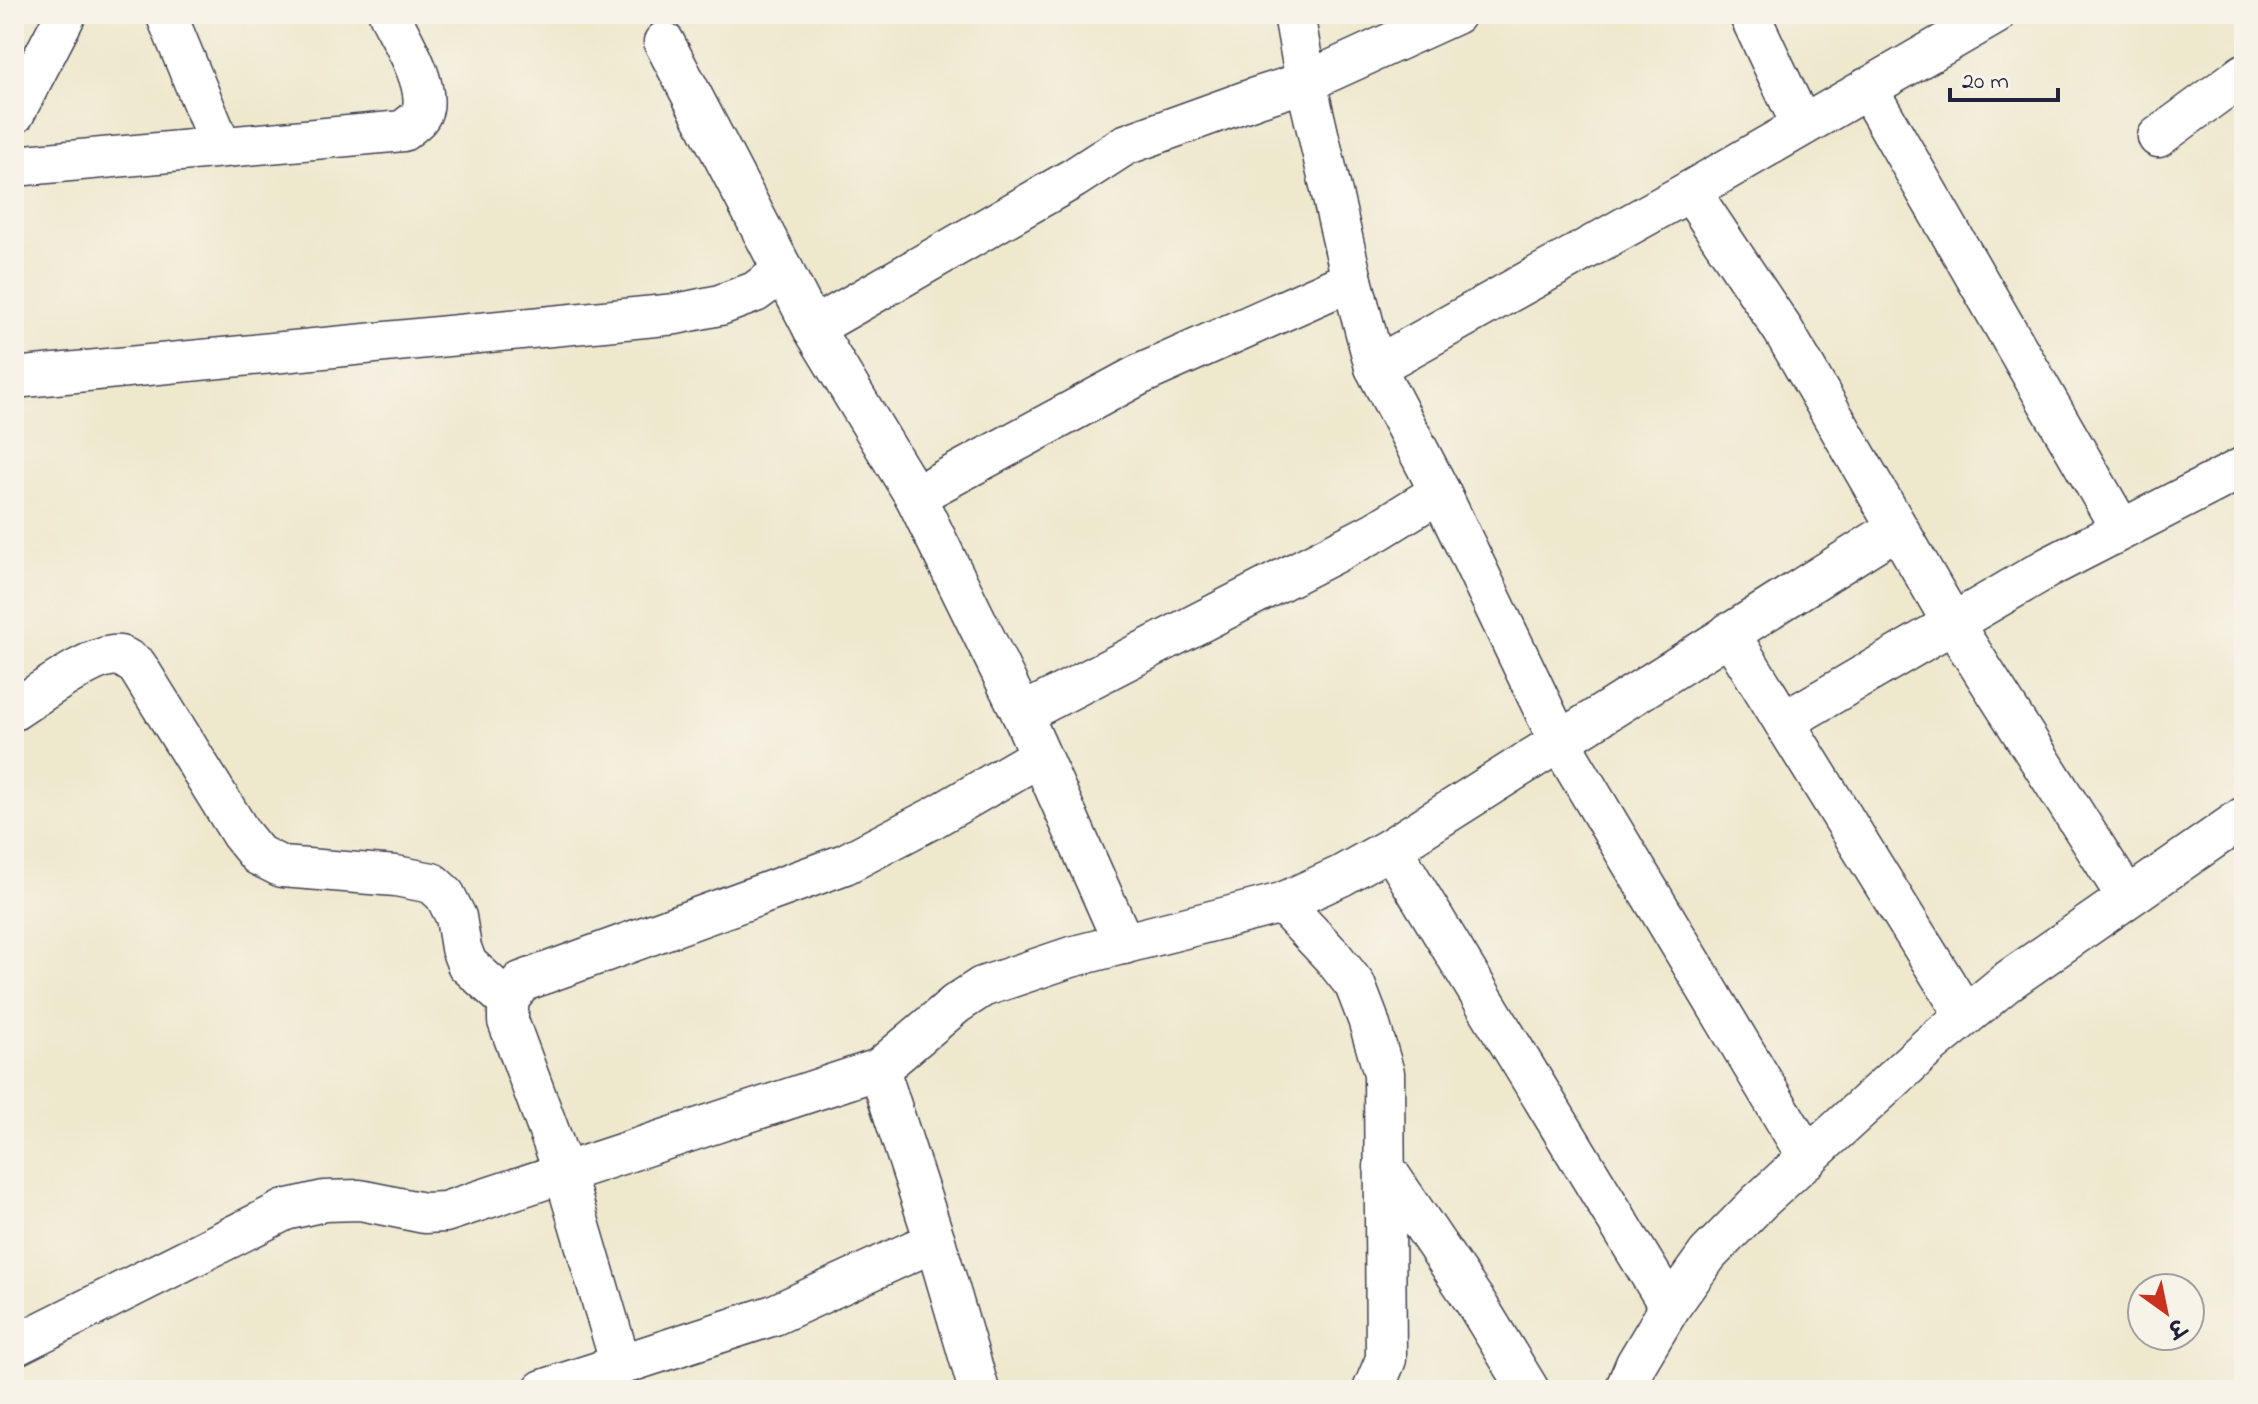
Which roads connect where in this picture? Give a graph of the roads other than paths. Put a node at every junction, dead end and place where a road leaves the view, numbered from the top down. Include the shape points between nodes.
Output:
1 (66, 14) edge
2 (166, 14) edge
3 (389, 14) edge
4 (1294, 14) edge
5 (1455, 14) edge
6 (1749, 14) edge
7 (1970, 20) edge
8 (664, 42) dead end
9 (2244, 74) edge
10 (1306, 82) junction
11 (1867, 88) junction
12 (14, 114) edge
13 (1802, 126) junction
14 (2158, 137) dead end
15 (221, 147) junction
16 (14, 166) edge
17 (1690, 191) junction
18 (784, 271) junction
19 (1352, 280) junction
20 (813, 328) junction
21 (1375, 367) junction
22 (14, 378) edge
23 (2244, 467) edge
24 (1440, 492) junction
25 (915, 496) junction
26 (1897, 528) junction
27 (2121, 529) junction
28 (1952, 622) junction
29 (1729, 633) junction
30 (14, 710) edge
31 (1022, 714) junction
32 (1784, 722) junction
33 (1559, 741) junction
34 (1040, 756) junction
35 (2244, 817) edge
36 (1391, 848) junction
37 (2127, 897) junction
38 (1282, 903) junction
39 (1124, 944) junction
40 (508, 1001) junction
41 (1965, 1015) junction
42 (879, 1069) junction
43 (1808, 1158) junction
44 (1384, 1167) junction
45 (564, 1172) junction
46 (935, 1241) junction
47 (1670, 1307) junction
48 (14, 1346) edge
49 (621, 1365) junction
50 (543, 1390) edge
51 (979, 1390) edge
52 (1373, 1390) edge
53 (1529, 1390) edge
54 (1625, 1390) edge

1 - 12 street
2 - 15 street
3 - 15 street via 423,89 417,120 403,131
4 - 10 street
5 - 10 street
6 - 13 street
7 - 11 street
8 - 18 street
9 - 14 street
10 - 19 street
10 - 20 street via 1125,145
11 - 13 street
11 - 27 street
13 - 17 street
15 - 16 street
17 - 21 street
17 - 26 street via 1783,330
18 - 20 street
18 - 22 street via 755,292 676,314
19 - 21 street
19 - 25 street via 1139,375
20 - 25 street
21 - 24 street
23 - 27 street
24 - 31 street via 1377,531
24 - 33 street
25 - 31 street
26 - 28 street
26 - 29 street
27 - 28 street
28 - 32 street
28 - 37 street
29 - 32 street
29 - 33 street
30 - 40 street via 87,664 121,656 137,666 258,855 282,867 432,883 456,917 467,964
31 - 34 street
32 - 41 street
33 - 36 street
33 - 43 street
34 - 39 street
34 - 40 street via 845,864 521,982
35 - 37 street
36 - 38 street
36 - 47 street
37 - 41 street
38 - 39 street
38 - 44 street via 1355,985 1384,1073
39 - 42 street via 982,987
40 - 45 street via 508,1021
41 - 43 street
42 - 45 street
42 - 46 street
43 - 47 street via 1708,1254
44 - 52 street via 1386,1359
44 - 53 street
45 - 48 street via 445,1212 360,1200 285,1210
45 - 49 street
46 - 49 street via 774,1315
46 - 51 street
47 - 54 street
49 - 50 street

